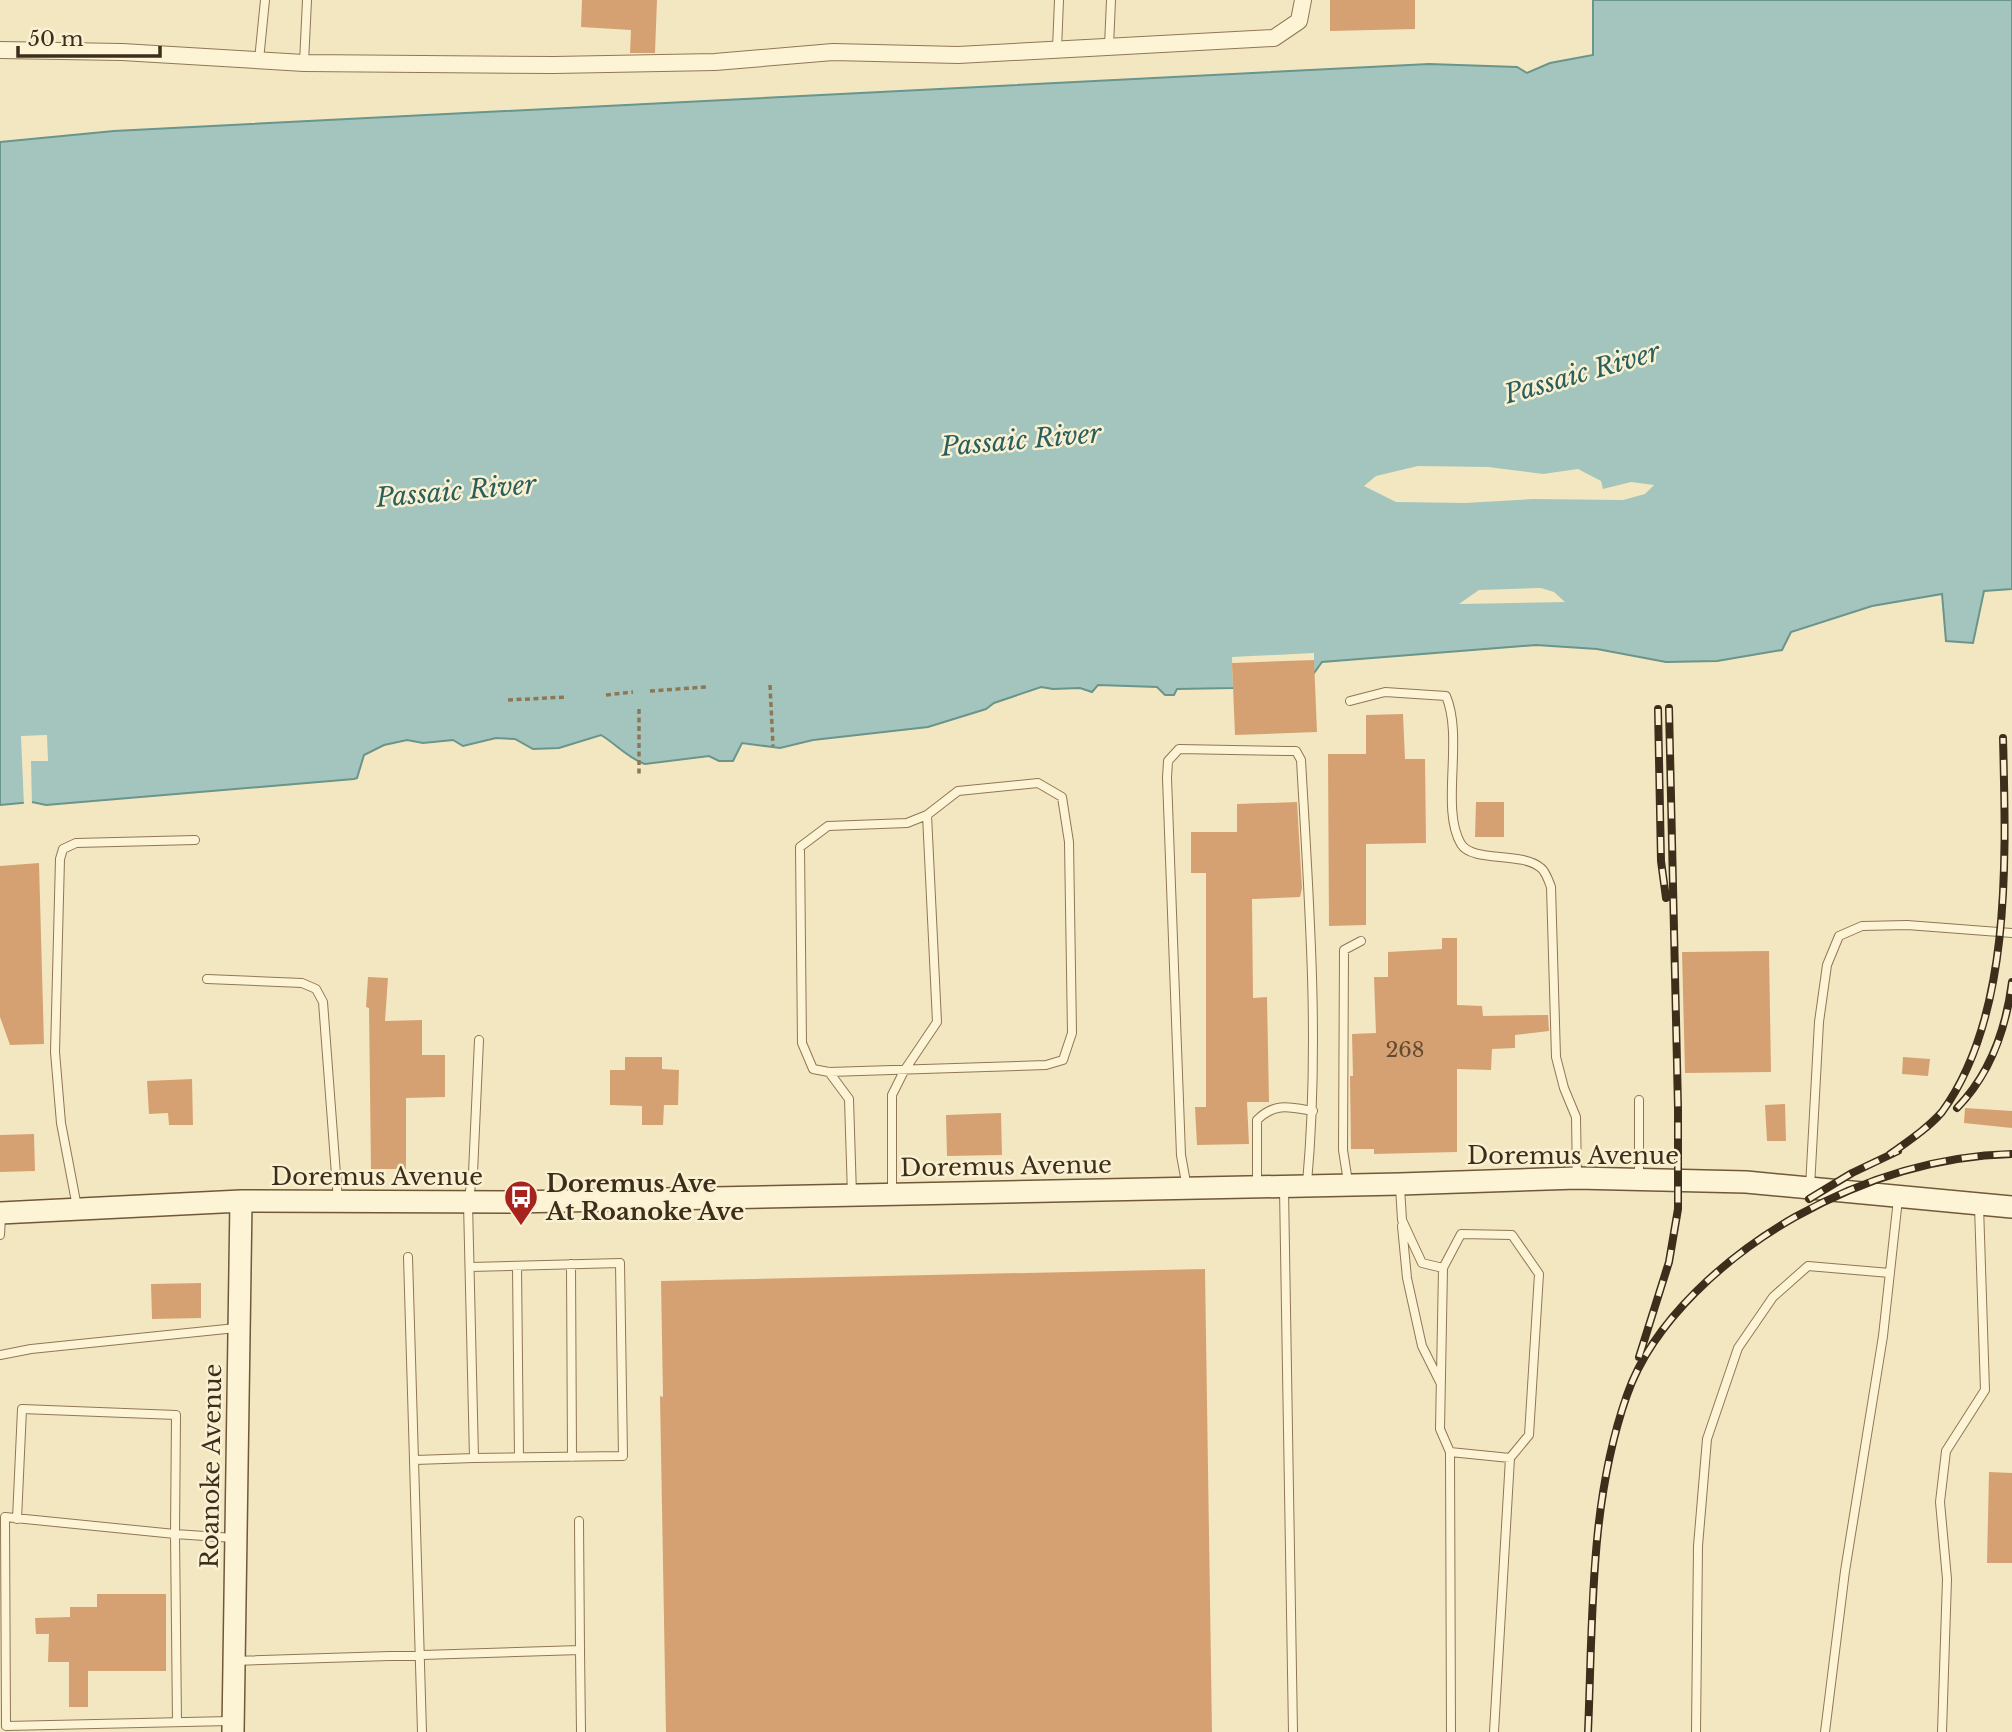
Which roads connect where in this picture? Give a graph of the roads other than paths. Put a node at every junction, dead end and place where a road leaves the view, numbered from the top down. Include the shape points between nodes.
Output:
1 (265, 0) edge
2 (307, 0) edge
3 (1059, 0) edge
4 (1111, 0) edge
5 (1303, 0) edge
6 (1109, 46) junction
7 (1057, 49) junction
8 (0, 50) edge
9 (260, 60) junction
10 (304, 63) junction
11 (1350, 701) dead end
12 (928, 815) junction
13 (195, 840) dead end
14 (2012, 933) edge
15 (1361, 942) dead end
16 (207, 979) dead end
17 (479, 1040) dead end
18 (904, 1070) junction
19 (829, 1073) junction
20 (1639, 1100) dead end
21 (1313, 1111) junction
22 (1577, 1178) junction
23 (1639, 1180) junction
24 (1400, 1184) junction
25 (1348, 1185) junction
26 (1284, 1186) junction
27 (1307, 1186) junction
28 (1257, 1187) junction
29 (1810, 1187) junction
30 (1187, 1188) junction
31 (852, 1195) junction
32 (892, 1195) junction
33 (1898, 1196) junction
34 (241, 1201) junction
35 (338, 1201) junction
36 (468, 1203) junction
37 (1979, 1203) junction
38 (2012, 1207) edge
39 (78, 1210) junction
40 (1, 1213) edge
41 (1402, 1220) junction
42 (0, 1235) edge
43 (408, 1257) dead end
44 (571, 1264) junction
45 (517, 1266) junction
46 (470, 1267) junction
47 (1443, 1268) junction
48 (1891, 1273) junction
49 (239, 1328) junction
50 (0, 1355) edge
51 (1441, 1385) junction
52 (1450, 1452) junction
53 (572, 1457) junction
54 (474, 1458) junction
55 (519, 1458) junction
56 (1510, 1458) junction
57 (415, 1460) junction
58 (17, 1519) junction
59 (579, 1521) dead end
60 (175, 1534) junction
61 (236, 1538) junction
62 (580, 1650) junction
63 (421, 1656) junction
64 (234, 1661) junction
65 (177, 1722) junction
66 (233, 1726) edge
67 (422, 1732) edge
68 (581, 1732) edge
69 (1293, 1732) edge
70 (1451, 1732) edge
71 (1494, 1732) edge
72 (1696, 1732) edge
73 (1825, 1732) edge
74 (1942, 1732) edge

1 - 9 lane
2 - 10 lane
3 - 7 lane
4 - 6 lane
5 - 6 street via 1299,22 1274,38
6 - 7 street
7 - 10 street via 958,55 833,52 715,62 567,65
8 - 9 street
9 - 10 street
11 - 22 lane via 1385,692 1446,696 1452,721 1455,830 1463,848 1475,854 1518,857 1542,869 1551,887 1556,1057 1576,1117
12 - 18 lane via 937,1022
12 - 18 lane via 958,791 1038,783 1062,797 1069,842 1072,1033 1063,1060 1046,1065
12 - 19 lane via 907,823 828,825 800,848 802,1043 813,1069
13 - 39 lane via 76,843 63,849 55,1052 61,1123
14 - 29 lane via 1907,925 1862,926 1839,936 1827,965 1819,1022
15 - 25 lane via 1344,950 1343,1150
16 - 35 lane via 302,983 316,989 323,1002
17 - 36 lane
18 - 19 lane
18 - 32 lane via 892,1095
19 - 31 lane via 849,1098
20 - 23 lane
21 - 27 lane
21 - 28 lane via 1275,1108 1257,1120
21 - 30 lane via 1314,1008 1301,760 1296,751 1179,748 1168,761 1167,778 1181,1155
22 - 23 main road, Doremus Avenue
22 - 24 main road, Doremus Avenue
23 - 29 main road, Doremus Avenue
24 - 25 main road, Doremus Avenue
24 - 41 lane
25 - 27 main road, Doremus Avenue
26 - 27 main road, Doremus Avenue
26 - 28 main road, Doremus Avenue
26 - 69 lane
28 - 30 main road, Doremus Avenue
29 - 33 main road, Doremus Avenue
30 - 32 main road, Doremus Avenue
31 - 32 main road, Doremus Avenue
31 - 36 main road, Doremus Avenue
33 - 37 main road, Doremus Avenue
33 - 48 lane
34 - 35 main road, Doremus Avenue
34 - 39 main road, Doremus Avenue
34 - 49 main road, Roanoke Avenue
35 - 36 main road, Doremus Avenue
36 - 46 lane
37 - 38 main road, Doremus Avenue
37 - 74 lane via 1985,1390 1946,1451 1940,1502 1947,1579
39 - 40 main road, Doremus Avenue
40 - 42 lane
41 - 47 lane via 1422,1263
41 - 51 lane via 1422,1346
43 - 57 lane
44 - 45 lane
44 - 53 lane
44 - 53 lane via 620,1263 623,1456
45 - 46 lane
45 - 55 lane
46 - 54 lane
47 - 51 lane
47 - 56 lane via 1461,1234 1512,1235 1539,1274 1529,1435
48 - 72 lane via 1808,1266 1773,1297 1738,1348 1707,1439 1698,1546
48 - 73 lane
49 - 50 lane
49 - 61 main road, Roanoke Avenue
51 - 52 lane via 1440,1429
52 - 56 lane
52 - 70 lane
53 - 55 lane
54 - 55 lane
54 - 57 lane
56 - 71 lane
57 - 63 lane
58 - 60 lane
58 - 60 lane via 22,1409 176,1415
58 - 65 lane via 5,1517 5,1726
59 - 62 lane
60 - 61 lane
60 - 65 lane
61 - 64 main road, Roanoke Avenue
62 - 63 lane
62 - 68 lane
63 - 64 lane
63 - 67 lane
64 - 66 main road, Roanoke Avenue
65 - 66 lane

